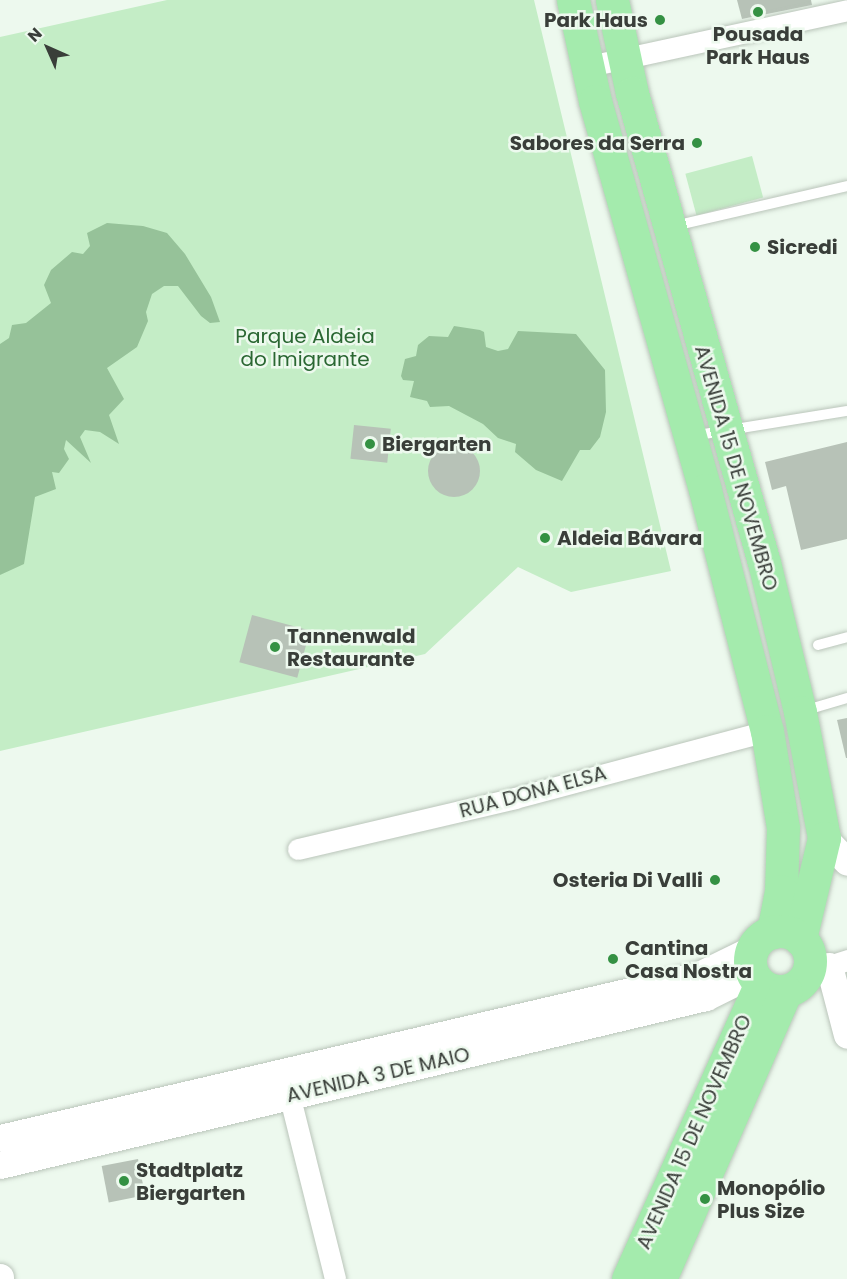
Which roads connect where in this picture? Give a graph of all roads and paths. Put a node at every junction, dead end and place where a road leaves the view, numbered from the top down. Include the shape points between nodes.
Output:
1 (573, 0) edge
2 (612, 0) edge
3 (847, 10) edge
4 (624, 58) junction
5 (589, 66) junction
6 (847, 186) edge
7 (668, 228) junction
8 (847, 411) edge
9 (727, 431) junction
10 (689, 437) junction
11 (847, 637) edge
12 (818, 645) dead end
13 (847, 698) edge
14 (800, 712) junction
15 (767, 731) junction
16 (824, 838) junction
17 (298, 849) dead end
18 (847, 862) edge
19 (790, 963) edge
20 (847, 1035) edge
21 (287, 1085) junction
22 (0, 1138) edge
23 (0, 1165) edge
24 (335, 1279) edge
25 (628, 1279) edge
26 (660, 1279) edge

1 - 5 main road, AVENIDA 15 DE NOVEMBRO
2 - 4 main road, AVENIDA 15 DE NOVEMBRO
3 - 4 street
4 - 5 street
4 - 7 main road, AVENIDA 15 DE NOVEMBRO
5 - 10 main road, AVENIDA 15 DE NOVEMBRO
6 - 7 lane
7 - 9 main road, AVENIDA 15 DE NOVEMBRO
8 - 9 lane
9 - 10 lane
9 - 14 main road, AVENIDA 15 DE NOVEMBRO
10 - 15 main road, AVENIDA 15 DE NOVEMBRO
11 - 12 lane
13 - 14 lane
14 - 16 main road, AVENIDA 15 DE NOVEMBRO
15 - 17 street, RUA DONA ELSA via 515,798
15 - 19 main road, AVENIDA 15 DE NOVEMBRO via 783,828 781,891
16 - 18 street
16 - 19 main road, AVENIDA 15 DE NOVEMBRO
19 - 20 street
19 - 21 street, AVENIDA 3 DE MAIO via 699,975
19 - 25 main road, AVENIDA 15 DE NOVEMBRO
19 - 26 main road, AVENIDA 15 DE NOVEMBRO
21 - 22 street, AVENIDA 3 DE MAIO
21 - 23 street, AVENIDA 3 DE MAIO
21 - 24 street

